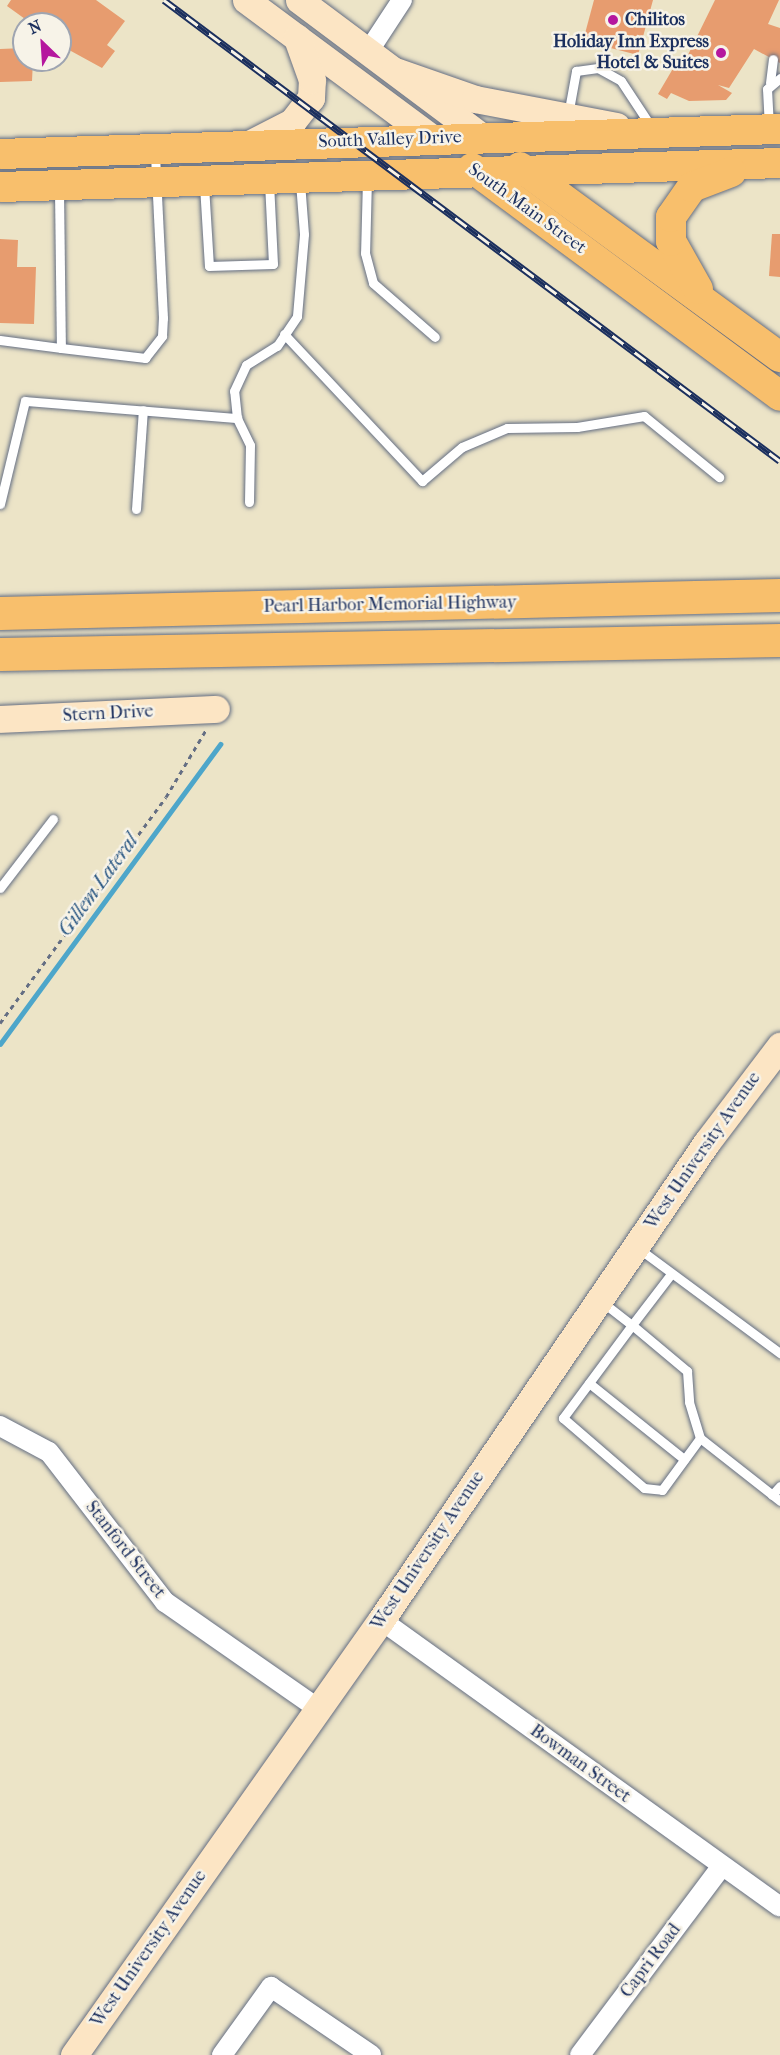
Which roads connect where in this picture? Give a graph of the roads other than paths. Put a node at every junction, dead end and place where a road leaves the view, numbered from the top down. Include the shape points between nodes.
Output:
1 (246, 0) edge
2 (299, 0) edge
3 (402, 0) edge
4 (297, 38) junction
5 (368, 52) junction
6 (773, 59) dead end
7 (395, 72) junction
8 (780, 78) edge
9 (770, 83) junction
10 (568, 118) junction
11 (774, 129) edge
12 (656, 132) junction
13 (482, 137) junction
14 (433, 139) junction
15 (247, 145) junction
16 (154, 149) junction
17 (0, 154) edge
18 (772, 163) edge
19 (474, 170) junction
20 (524, 171) junction
21 (367, 174) junction
22 (300, 176) junction
23 (269, 177) junction
24 (203, 180) junction
25 (156, 181) junction
26 (59, 185) junction
27 (0, 187) edge
28 (706, 302) junction
29 (284, 334) junction
30 (435, 337) dead end
31 (0, 340) edge
32 (60, 348) junction
33 (780, 357) edge
34 (780, 396) edge
35 (143, 410) junction
36 (237, 418) junction
37 (719, 477) dead end
38 (249, 502) dead end
39 (0, 504) edge
40 (136, 509) dead end
41 (780, 595) edge
42 (0, 613) edge
43 (780, 640) edge
44 (0, 654) edge
45 (216, 709) road end
46 (0, 719) edge
47 (54, 819) dead end
48 (0, 888) edge
49 (780, 1046) edge
50 (636, 1246) junction
51 (671, 1274) junction
52 (599, 1299) junction
53 (632, 1325) junction
54 (780, 1353) edge
55 (589, 1383) junction
56 (0, 1426) edge
57 (700, 1438) junction
58 (684, 1459) junction
59 (780, 1486) edge
60 (776, 1498) edge
61 (381, 1620) junction
62 (317, 1708) junction
63 (722, 1866) junction
64 (780, 1907) edge
65 (74, 2055) edge
66 (222, 2055) edge
67 (371, 2055) edge
68 (580, 2055) edge

1 - 4 street, South Main Street
2 - 5 street, South Main Street
3 - 5 street
4 - 14 street, South Main Street
4 - 15 street via 312,80 311,98 292,122
5 - 7 street, South Main Street
6 - 9 lane
7 - 10 street via 475,99
7 - 13 street, South Main Street
8 - 9 lane
9 - 11 lane
10 - 12 street
10 - 12 lane via 576,71 611,72
11 - 12 main road, South Valley Drive
12 - 13 main road, South Valley Drive
13 - 14 main road, South Valley Drive
13 - 20 main road, South Main Street
14 - 15 main road, South Valley Drive
14 - 19 main road, South Main Street
15 - 16 main road, South Valley Drive
16 - 17 main road, South Valley Drive
16 - 25 lane
18 - 20 main road, South Valley Drive
18 - 28 main road via 692,187 674,208 671,241
19 - 20 main road, South Valley Drive
19 - 21 main road, South Valley Drive
19 - 34 main road, South Main Street
20 - 28 main road, South Main Street
21 - 22 main road, South Valley Drive
21 - 30 lane via 365,253 373,283
22 - 23 main road, South Valley Drive
22 - 29 lane via 303,280 297,316
23 - 24 main road, South Valley Drive
23 - 24 lane via 273,264 209,266
24 - 25 main road, South Valley Drive
25 - 26 main road, South Valley Drive
25 - 32 lane via 163,318 156,348 145,358
26 - 27 main road, South Valley Drive
26 - 32 lane
28 - 33 main road, South Main Street
29 - 36 lane via 246,365 234,391
29 - 37 lane via 422,481 462,447 507,428 577,428 644,416
31 - 32 lane
35 - 36 lane
35 - 39 lane via 25,401
35 - 40 lane
36 - 38 lane via 250,445
41 - 42 highway, Pearl Harbor Memorial Highway
43 - 44 highway
45 - 46 street, Stern Drive
47 - 48 lane
49 - 50 street, West University Avenue
50 - 51 lane
50 - 52 street, West University Avenue
51 - 53 lane
51 - 54 lane
52 - 53 lane
52 - 61 street, West University Avenue
53 - 55 lane
53 - 57 lane via 687,1371 689,1402
55 - 58 lane
55 - 58 lane via 562,1418 644,1488 662,1490
56 - 62 street, Stanford Street via 49,1452 165,1602
57 - 58 lane
57 - 60 lane
59 - 60 lane
61 - 62 street, West University Avenue
61 - 63 street, Bowman Street
62 - 65 street, West University Avenue
63 - 64 street, Bowman Street
63 - 68 street, Capri Road
66 - 67 street via 271,1988

